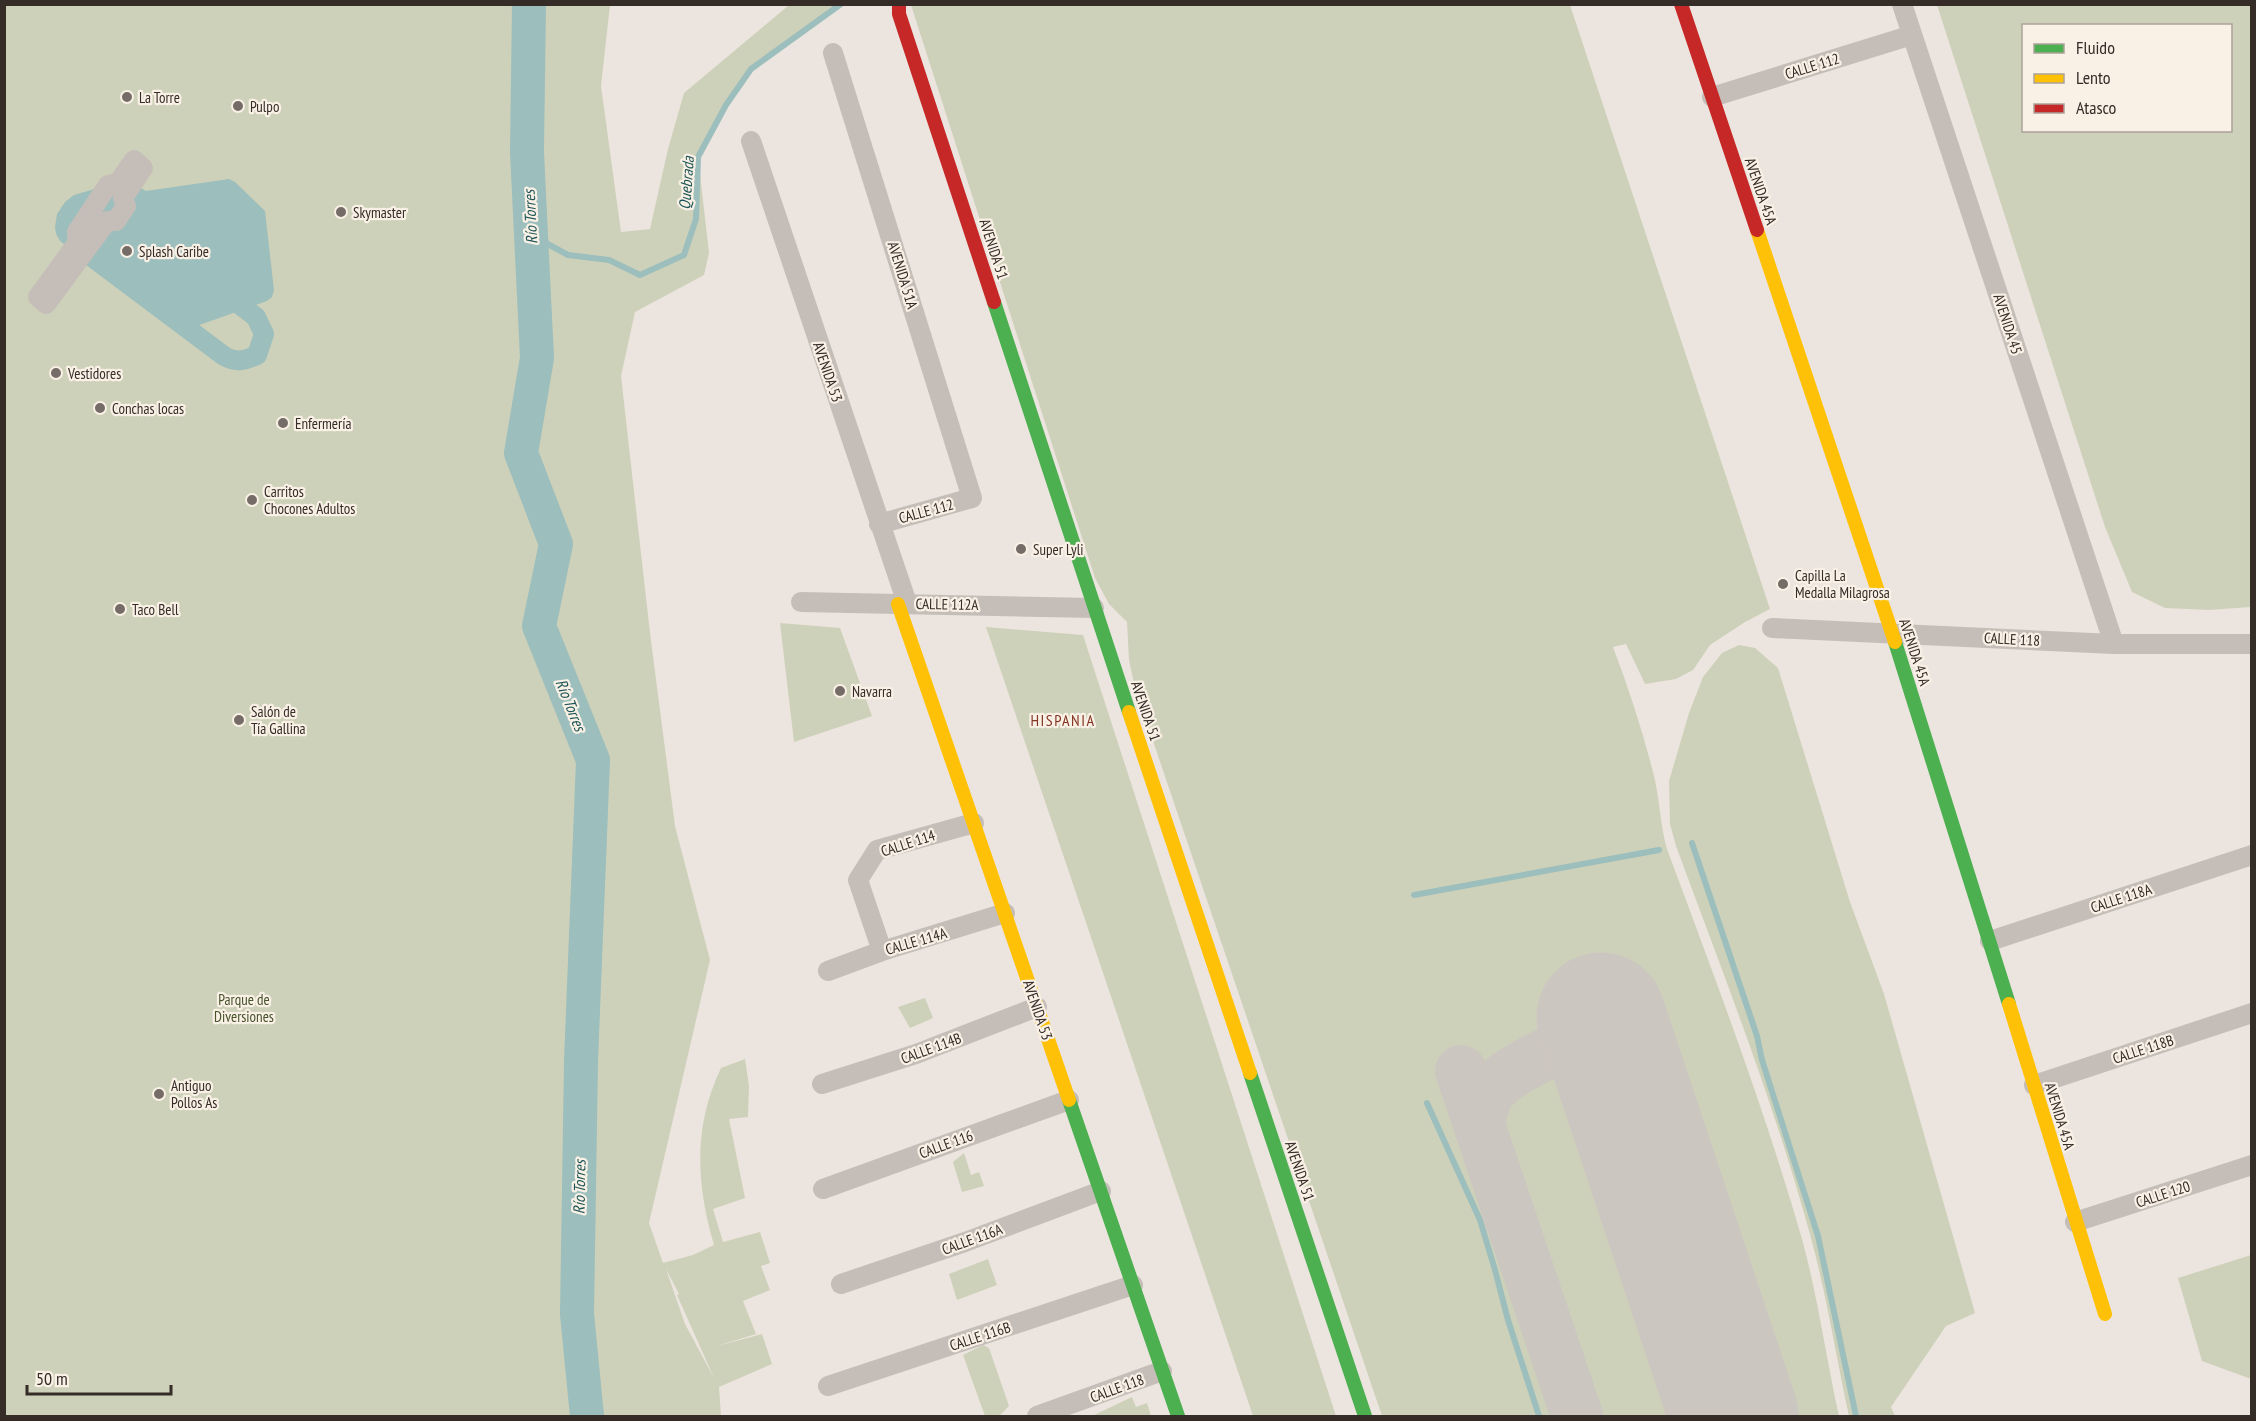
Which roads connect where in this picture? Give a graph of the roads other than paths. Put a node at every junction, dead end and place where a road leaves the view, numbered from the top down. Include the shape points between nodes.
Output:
1 (1681, 4) edge
2 (1902, 4) edge
3 (899, 9) edge
4 (1912, 35) junction
5 (833, 53) dead end
6 (1712, 97) junction
7 (751, 141) dead end
8 (134, 160) joint
9 (972, 498) joint
10 (879, 524) junction
11 (801, 602) dead end
12 (903, 604) junction
13 (1094, 608) junction
14 (1772, 628) dead end
15 (1892, 633) junction
16 (2114, 644) junction
17 (2252, 644) edge
18 (974, 823) junction
19 (2252, 855) edge
20 (1005, 914) junction
21 (1990, 941) junction
22 (882, 951) junction
23 (828, 971) dead end
24 (1037, 1007) junction
25 (2252, 1013) edge
26 (822, 1084) dead end
27 (2034, 1085) junction
28 (1069, 1100) junction
29 (2252, 1165) edge
30 (823, 1189) dead end
31 (1101, 1191) junction
32 (2075, 1222) junction
33 (842, 1284) dead end
34 (1133, 1285) junction
35 (2105, 1314) dead end
36 (1162, 1371) junction
37 (828, 1386) dead end
38 (1037, 1416) edge
39 (1178, 1416) edge
40 (1365, 1416) edge

1 - 6 street, AVENIDA 45A
2 - 4 street, AVENIDA 45
3 - 13 street, AVENIDA 51
4 - 6 street, CALLE 112
4 - 16 street, AVENIDA 45
5 - 9 street, AVENIDA 51A
6 - 15 street, AVENIDA 45A
7 - 10 street, AVENIDA 53
8 - 8 street via 118,183 108,185 77,232 78,242 38,297 45,304 106,222 116,221 126,206 123,198 143,168
9 - 10 street, CALLE 112
10 - 12 street, AVENIDA 53
11 - 12 street, CALLE 112A
12 - 13 street, CALLE 112A
12 - 18 street, AVENIDA 53
13 - 40 street, AVENIDA 51
14 - 15 street, CALLE 118
15 - 16 street, CALLE 118
15 - 21 street, AVENIDA 45A
16 - 17 street, CALLE 118
18 - 20 street, AVENIDA 53
18 - 22 street, CALLE 114 via 877,850 858,880
19 - 21 street, CALLE 118A
20 - 22 street, CALLE 114A
20 - 24 street, AVENIDA 53
21 - 27 street, AVENIDA 45A
22 - 23 street, CALLE 114A
24 - 26 street, CALLE 114B via 916,1054
24 - 28 street, AVENIDA 53
25 - 27 street, CALLE 118B
27 - 32 street, AVENIDA 45A
28 - 30 street, CALLE 116
28 - 31 street, AVENIDA 53
29 - 32 street, CALLE 120
31 - 33 street, CALLE 116A
31 - 34 street, AVENIDA 53
32 - 35 street, AVENIDA 45A
34 - 36 street, AVENIDA 53
34 - 37 street, CALLE 116B
36 - 38 street, CALLE 118
36 - 39 street, AVENIDA 53

